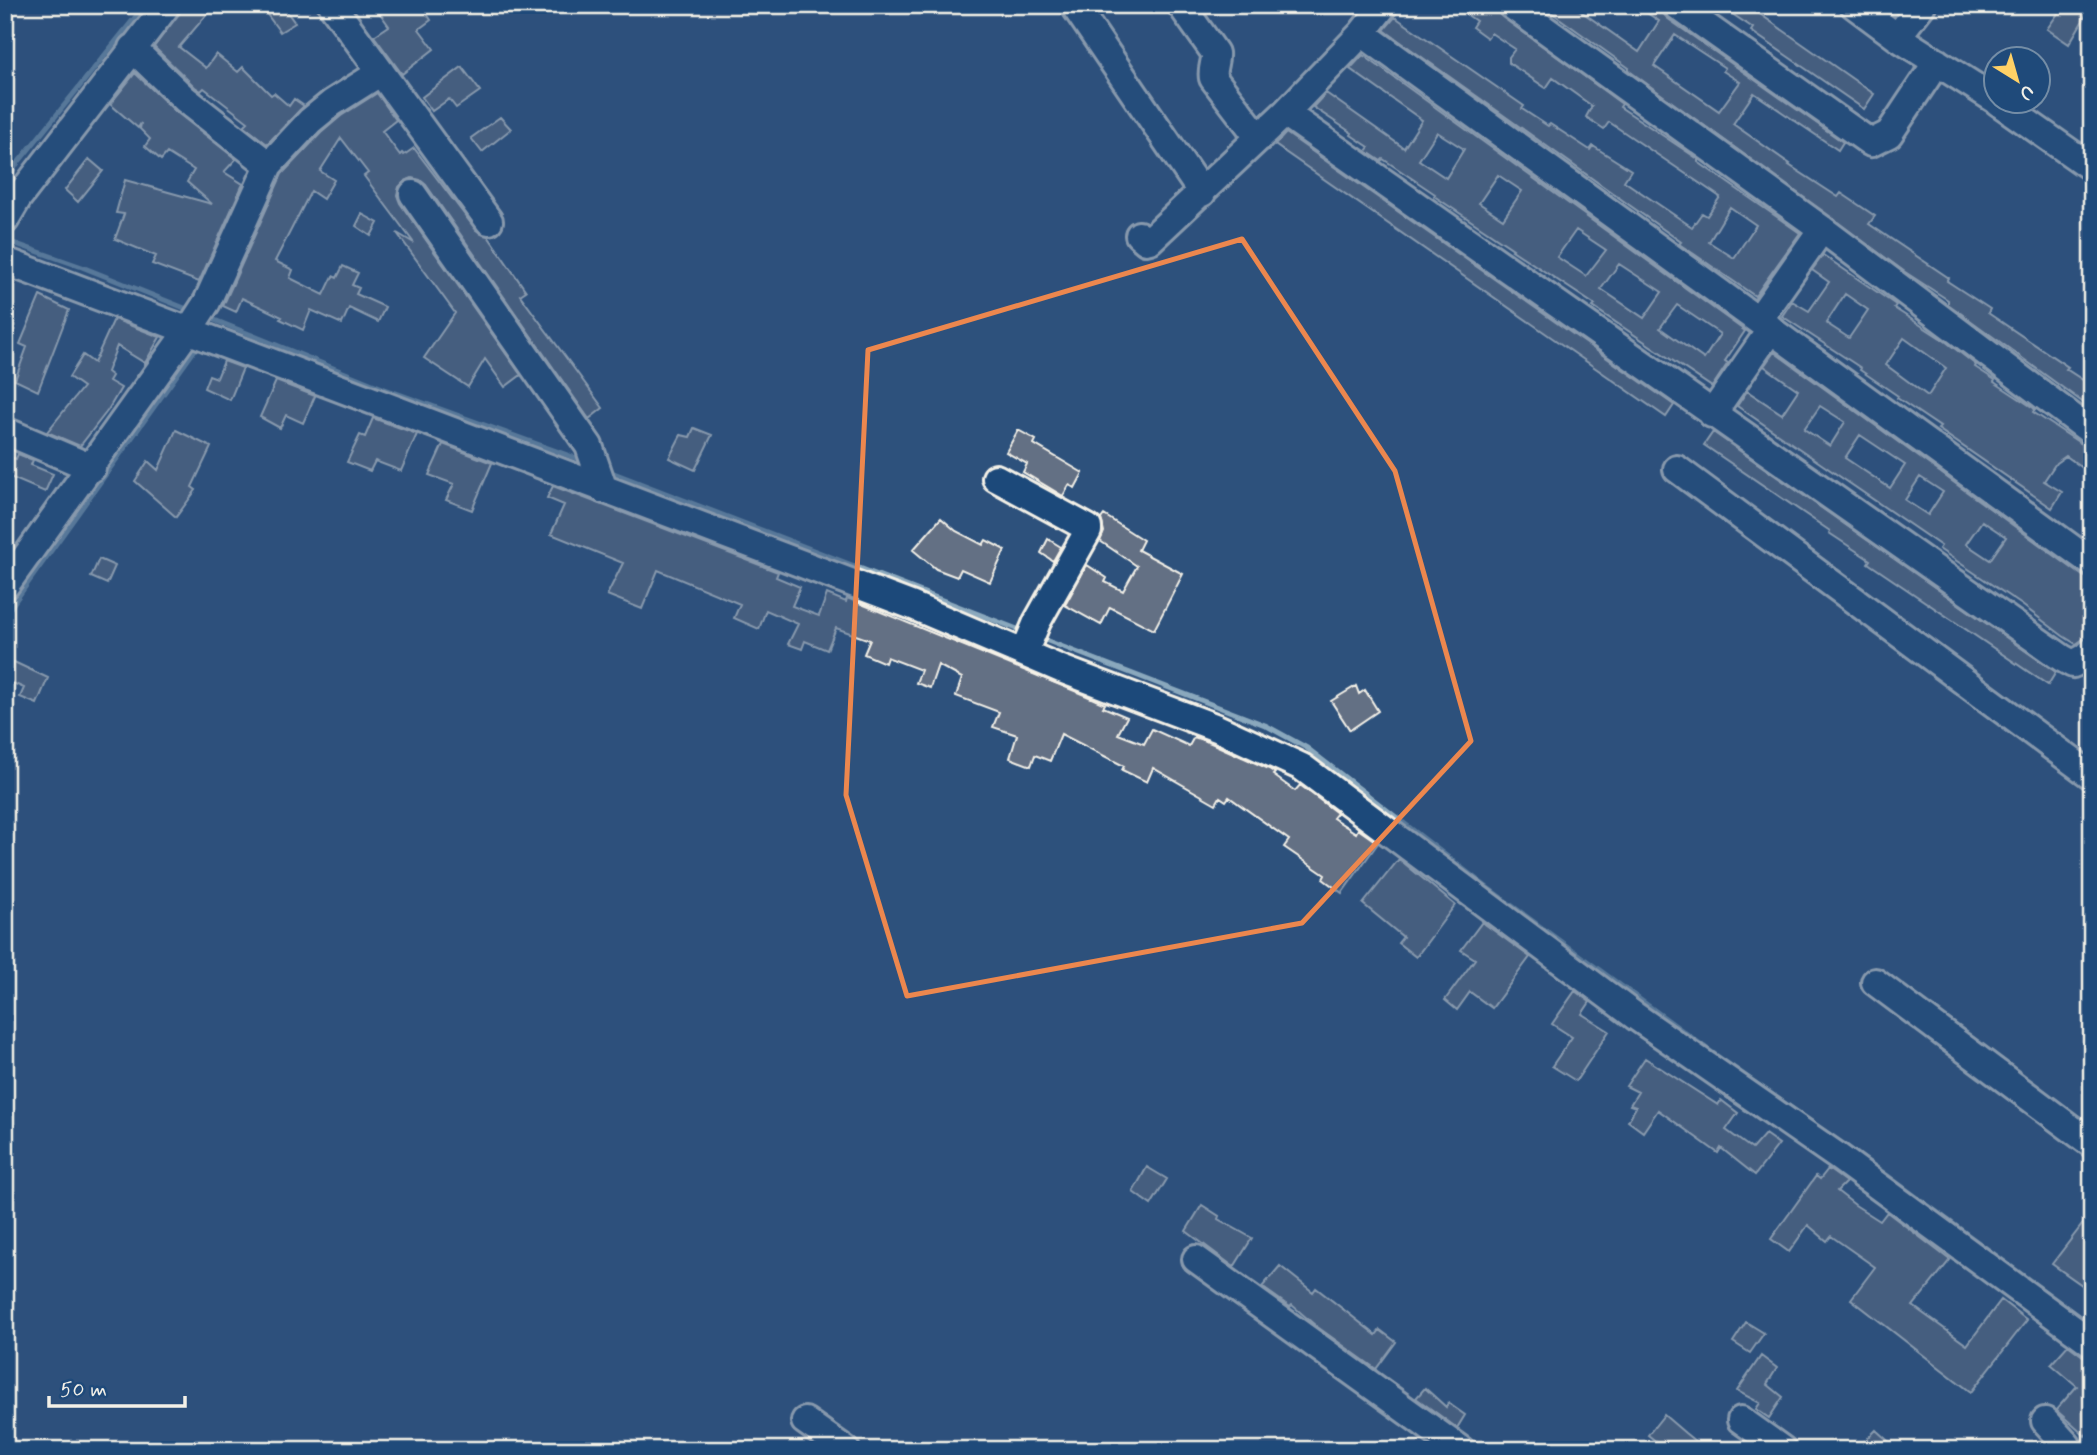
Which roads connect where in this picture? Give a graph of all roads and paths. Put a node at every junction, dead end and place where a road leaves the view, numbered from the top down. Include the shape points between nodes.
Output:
1 (167, 5) edge
2 (332, 5) edge
3 (1074, 5) edge
4 (1181, 5) edge
5 (1511, 5) edge
6 (1676, 5) edge
7 (1854, 5) edge
8 (1922, 5) edge
9 (1368, 17) edge
10 (1897, 37) junction
11 (132, 48) junction
12 (1937, 62) junction
13 (382, 72) junction
14 (1982, 91) edge
15 (1284, 113) junction
16 (2018, 116) edge
17 (1259, 138) junction
18 (269, 165) junction
19 (2092, 168) edge
20 (1202, 192) junction
21 (412, 194) dead end
22 (5, 220) edge
23 (489, 221) dead end
24 (1822, 229) junction
25 (1139, 235) dead end
26 (5, 261) edge
27 (1765, 325) junction
28 (200, 326) junction
29 (1712, 414) junction
30 (5, 431) edge
31 (2092, 432) edge
32 (92, 468) junction
33 (1677, 469) dead end
34 (996, 478) dead end
35 (603, 489) junction
36 (2092, 563) edge
37 (5, 586) edge
38 (1030, 640) junction
39 (2092, 651) edge
40 (2092, 776) edge
41 (1875, 982) dead end
42 (2092, 1144) edge
43 (1196, 1259) dead end
44 (2092, 1343) edge
45 (1741, 1420) dead end
46 (805, 1421) dead end
47 (2045, 1421) dead end
48 (846, 1450) edge
49 (1461, 1450) edge
50 (1783, 1450) edge
51 (2067, 1450) edge

1 - 11 street
2 - 13 street
3 - 20 street
4 - 17 street via 1214,54 1213,78
5 - 24 street
6 - 12 street via 1871,143 1889,134
7 - 10 street
8 - 10 street
9 - 15 street
9 - 27 street
10 - 12 street
11 - 18 street via 186,99
11 - 22 street
12 - 14 street
13 - 18 street via 310,121
13 - 23 street
15 - 17 street
15 - 29 street
16 - 19 street
17 - 20 street
18 - 28 street
20 - 25 street via 1150,240
21 - 35 street via 589,446
24 - 27 street
24 - 31 street
26 - 28 street
27 - 29 street
27 - 36 street
28 - 32 street via 111,437
28 - 35 street
29 - 39 street via 2062,658 2073,664
30 - 32 street
32 - 37 street
33 - 40 street
34 - 38 street via 1088,528
35 - 38 street via 913,606
38 - 44 street via 1302,767 1635,1016 1837,1156
41 - 42 street
43 - 49 street
45 - 50 street
46 - 48 street
47 - 51 street

